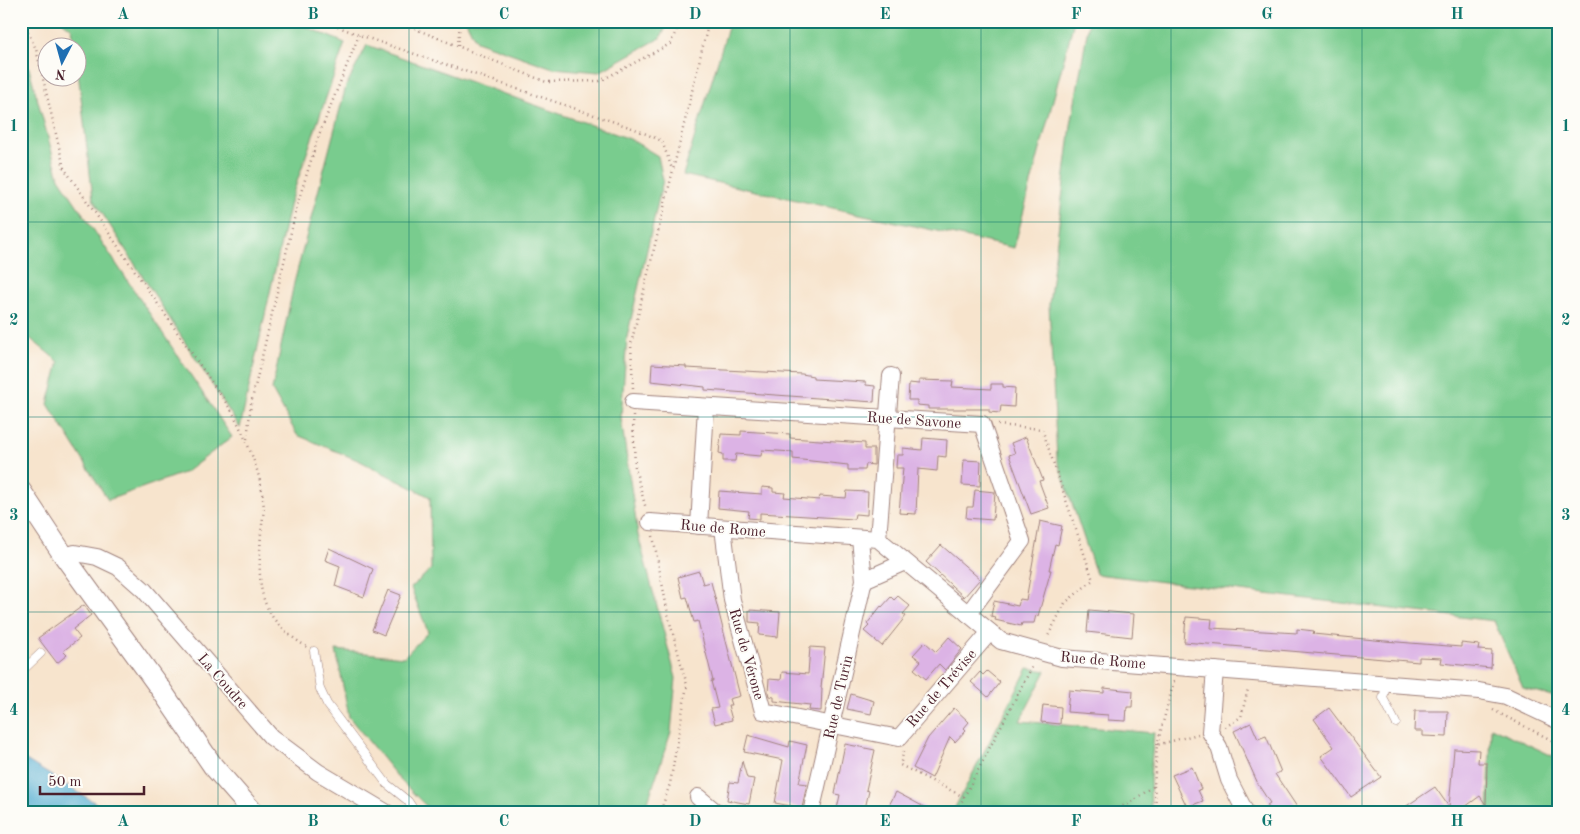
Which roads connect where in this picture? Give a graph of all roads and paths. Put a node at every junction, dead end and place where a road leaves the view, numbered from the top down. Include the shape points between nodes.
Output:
1 (324, 21) edge
2 (396, 21) edge
3 (460, 21) edge
4 (681, 21) edge
5 (21, 25) edge
6 (359, 35) junction
7 (458, 46) junction
8 (673, 171) dead end
9 (891, 376) dead end
10 (633, 402) dead end
11 (706, 407) junction
12 (887, 418) junction
13 (982, 424) junction
14 (246, 440) junction
15 (21, 491) edge
16 (650, 522) dead end
17 (699, 526) junction
18 (723, 528) junction
19 (860, 539) junction
20 (878, 539) junction
21 (64, 556) junction
22 (905, 562) junction
23 (864, 580) junction
24 (968, 614) junction
25 (990, 632) junction
26 (314, 651) joint
27 (1040, 652) junction
28 (40, 653) dead end
29 (1215, 670) junction
30 (21, 672) edge
31 (1174, 681) dead end
32 (1386, 683) junction
33 (1488, 707) dead end
34 (1559, 721) edge
35 (1396, 723) dead end
36 (832, 726) junction
37 (1195, 735) dead end
38 (899, 738) junction
39 (1157, 744) junction
40 (1559, 744) edge
41 (1154, 786) junction
42 (698, 797) dead end
43 (964, 797) junction
44 (254, 813) edge
45 (386, 813) edge
46 (416, 813) edge
47 (722, 813) edge
48 (811, 813) edge
49 (956, 813) edge
50 (1063, 813) edge
51 (1096, 813) edge
52 (1104, 813) edge
53 (1157, 813) edge
54 (1246, 813) edge

1 - 6 path
2 - 7 path
3 - 7 path
4 - 7 path via 670,44 600,81 546,82
5 - 14 path via 36,49 64,168 233,413
6 - 8 path via 635,129 662,141
6 - 14 path via 319,135 298,202 251,404
9 - 12 street
10 - 11 street, Rue de Savone
11 - 12 street, Rue de Savone
11 - 17 street
12 - 13 street, Rue de Savone
12 - 20 street
13 - 24 street, Rue de Savone via 1022,541
13 - 27 path via 1042,429 1094,580 1065,603
14 - 26 path via 264,500 260,584 263,601 271,618 286,634
15 - 21 street
16 - 17 street, Rue de Rome
17 - 18 street, Rue de Rome
18 - 19 street, Rue de Rome
18 - 36 street, Rue de Vérone via 732,600 763,710
19 - 20 street, Rue de Rome
19 - 23 street, Rue de Turin
20 - 22 street, Rue de Rome
21 - 44 street via 213,766
21 - 45 street, La Coudre via 75,553 97,557 118,567 144,590 271,737 318,772
22 - 23 street
22 - 24 street, Rue de Rome
23 - 36 street, Rue de Turin
24 - 25 street, Rue de Rome
25 - 27 street, Rue de Rome via 1001,642
25 - 38 street, Rue de Trévise
26 - 46 lane via 320,689 327,704 387,784 408,801
27 - 29 street, Rue de Rome via 1062,658
27 - 43 path
28 - 30 lane
29 - 32 street, Rue de Rome
29 - 54 street via 1210,732
31 - 39 path
32 - 34 street, Rue de Rome via 1506,696
32 - 35 lane via 1383,698
33 - 40 path
36 - 38 street, Rue de Trévise
36 - 48 street, Rue de Turin
37 - 39 path
38 - 43 path via 905,744 900,765
39 - 41 path
41 - 52 path via 1128,804
41 - 53 path
42 - 47 street
43 - 49 path
50 - 51 path via 1074,810

